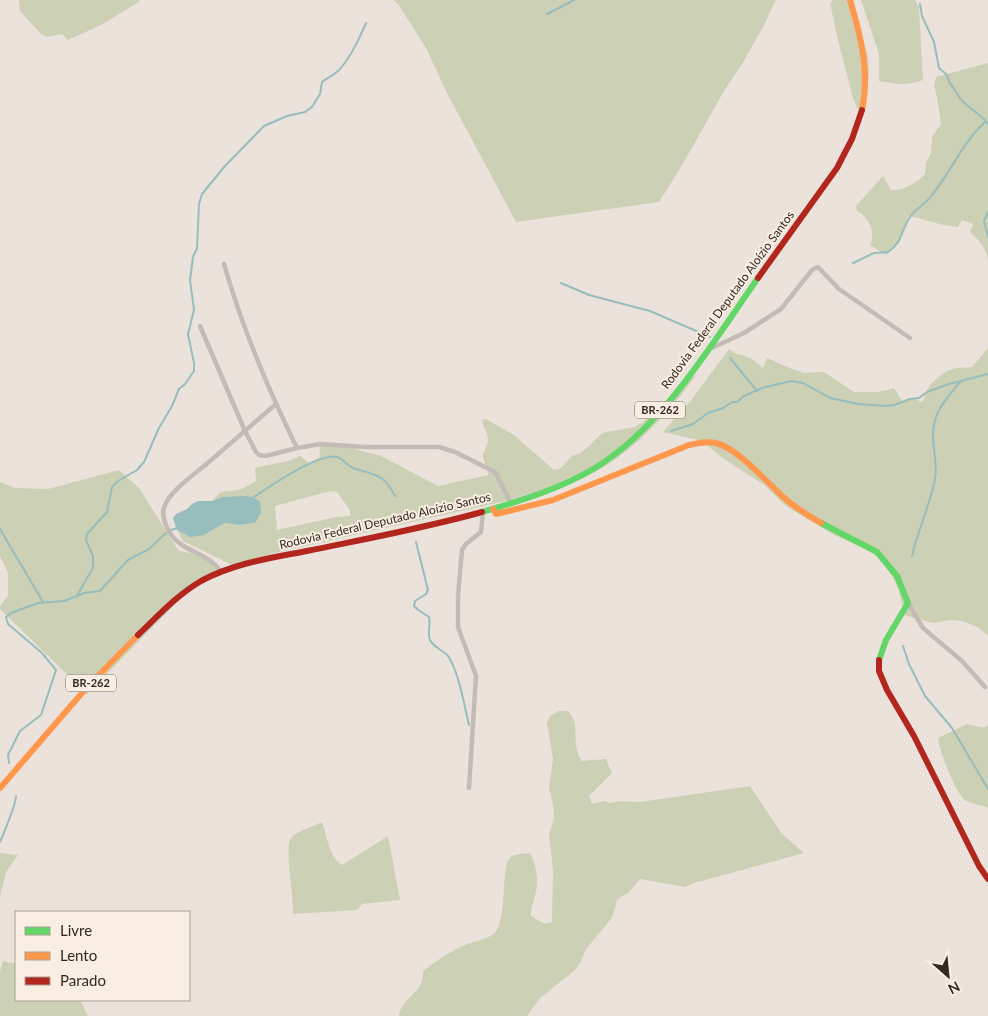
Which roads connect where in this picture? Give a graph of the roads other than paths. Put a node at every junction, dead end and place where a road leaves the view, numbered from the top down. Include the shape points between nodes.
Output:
1 (850, 0) edge
2 (224, 264) dead end
3 (200, 326) dead end
4 (910, 338) dead end
5 (706, 350) junction
6 (276, 404) junction
7 (245, 431) junction
8 (297, 448) junction
9 (511, 503) junction
10 (505, 509) junction
11 (483, 512) junction
12 (222, 573) junction
13 (908, 603) junction
14 (985, 687) dead end
15 (0, 788) edge
16 (469, 788) dead end
17 (988, 880) edge

1 - 5 main road, Rodovia Federal Deputado Aloízio Santos / BR-262 via 865,64 864,97 856,132 836,170
2 - 6 street via 232,293
3 - 7 street
4 - 5 street via 839,289 816,267 781,310 733,339
5 - 9 main road, Rodovia Federal Deputado Aloízio Santos / BR-262 via 672,396 628,444 577,478
6 - 7 street
6 - 8 street
7 - 8 street via 259,455
7 - 12 street via 187,481 163,508 163,519 172,536 211,560
8 - 9 street via 320,444 448,449 495,472
9 - 10 main road, Rodovia Federal Deputado Aloízio Santos / BR-262
10 - 11 main road, Rodovia Federal Deputado Aloízio Santos / BR-262
10 - 13 main road via 553,500 689,445 717,443 760,472 799,510 877,552 897,576
11 - 12 main road, Rodovia Federal Deputado Aloízio Santos / BR-262 via 254,562
11 - 16 street via 481,532 462,550 458,588 458,627 476,676
12 - 15 main road, Rodovia Federal Deputado Aloízio Santos / BR-262 via 204,580 178,598 109,661
13 - 14 street via 923,628
13 - 17 main road via 881,650 878,668

